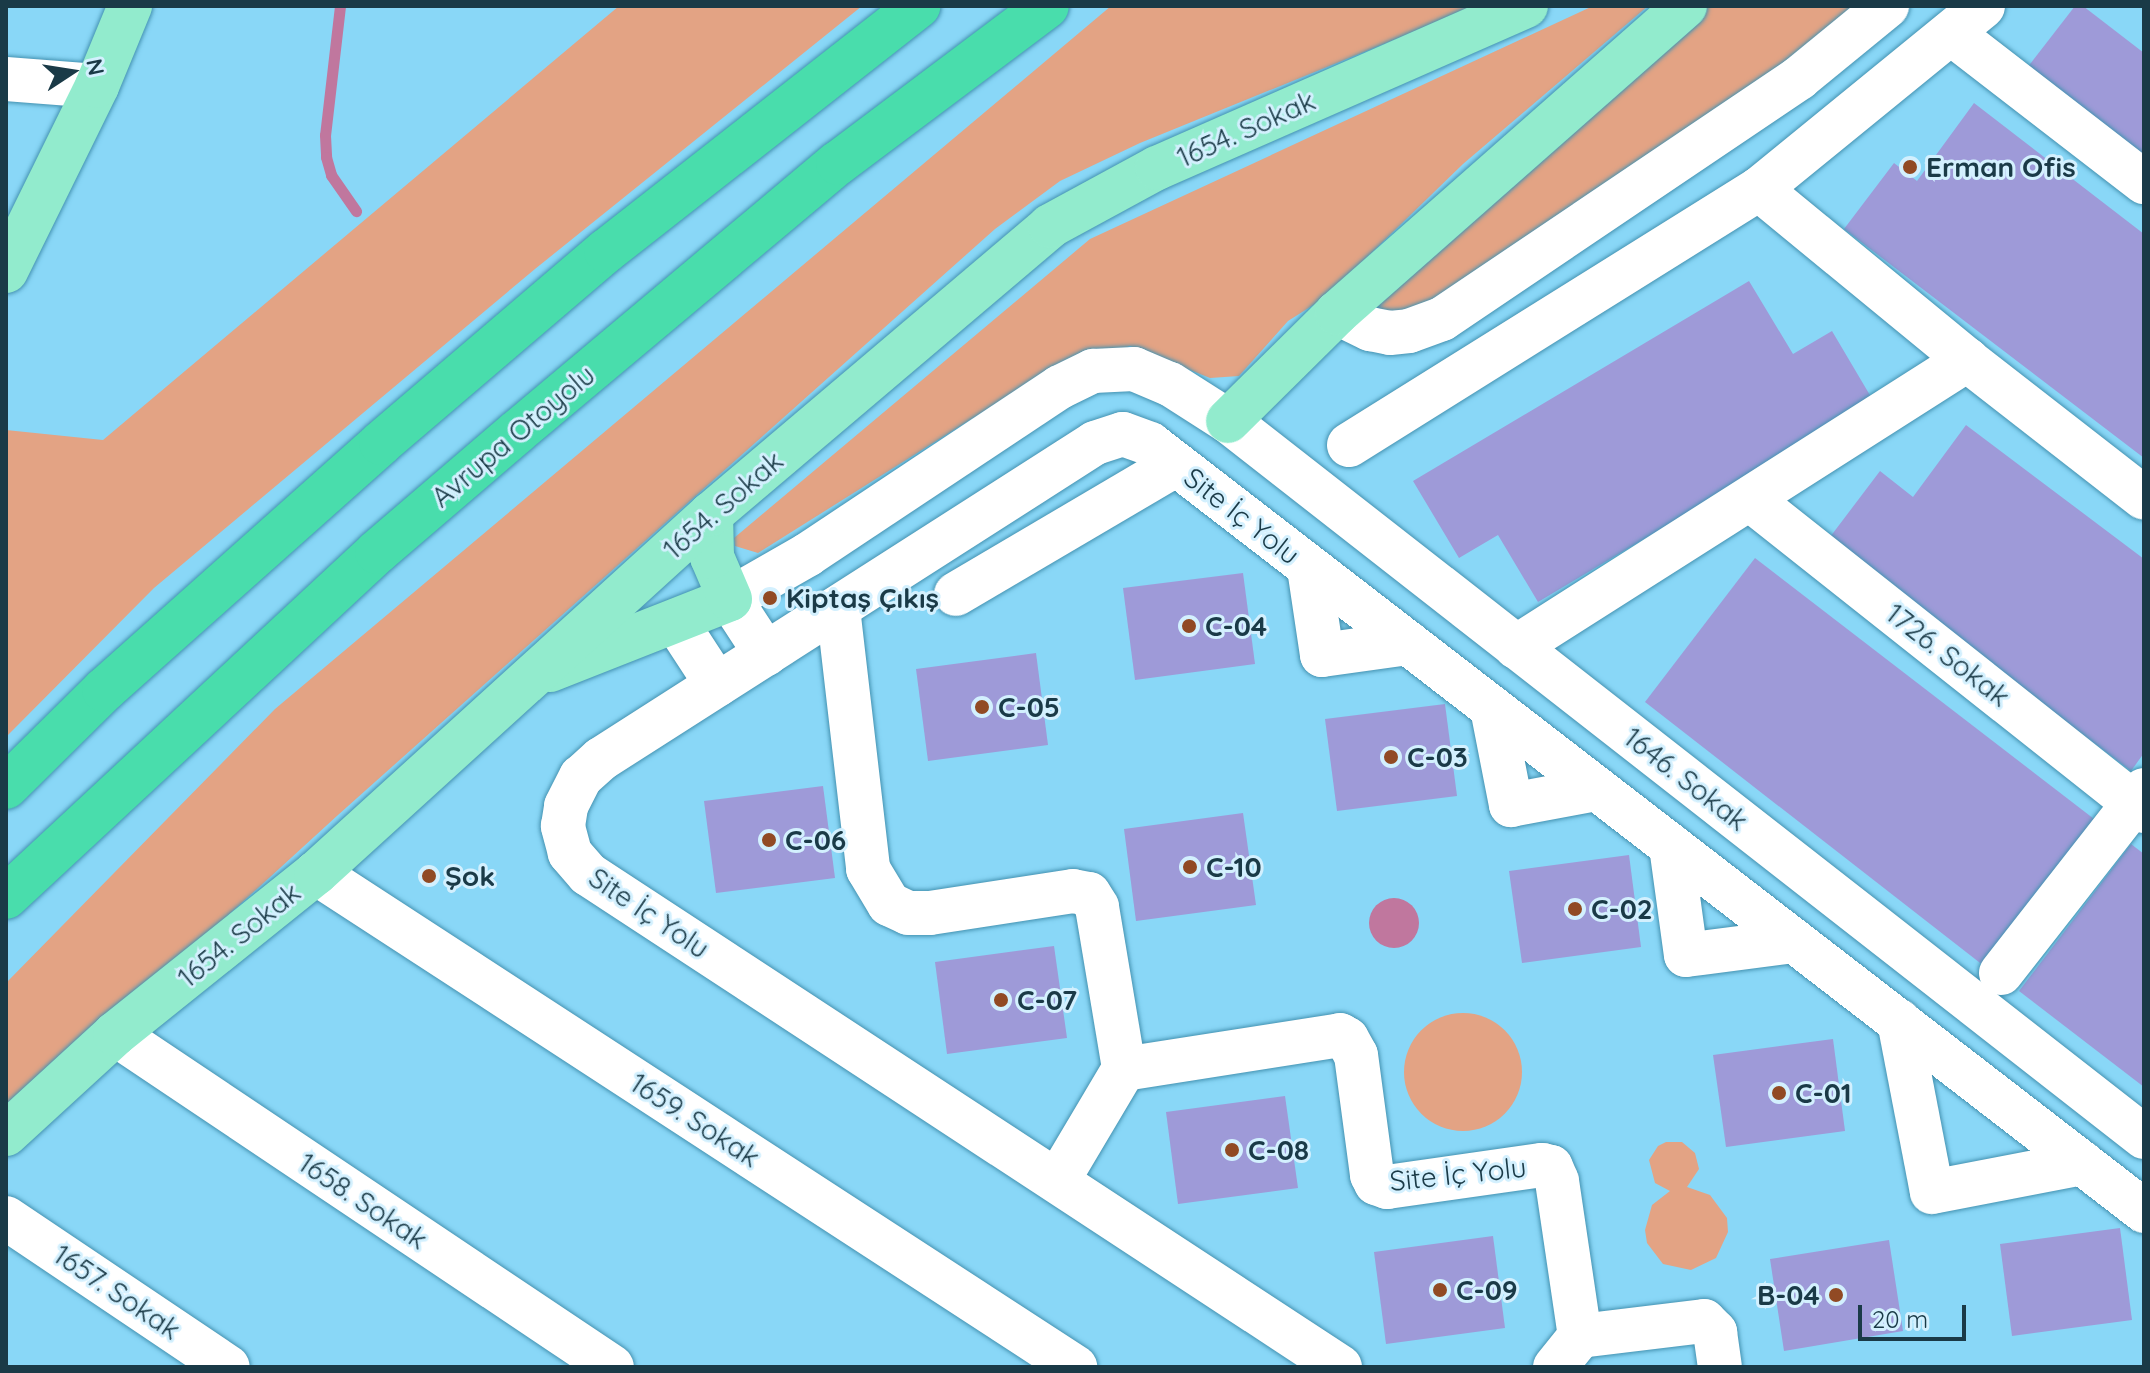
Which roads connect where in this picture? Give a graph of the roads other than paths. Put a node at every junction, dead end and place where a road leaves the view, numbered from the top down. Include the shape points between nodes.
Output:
1 (130, 6) edge
2 (919, 6) edge
3 (1047, 6) edge
4 (1526, 6) edge
5 (1685, 6) edge
6 (1887, 6) edge
7 (1967, 19) edge
8 (6, 79) edge
9 (97, 86) junction
10 (2144, 182) edge
11 (1759, 189) junction
12 (6, 271) edge
13 (1337, 313) junction
14 (1967, 360) junction
15 (1228, 421) junction
16 (1349, 445) dead end
17 (1175, 465) junction
18 (2144, 498) edge
19 (1751, 500) junction
20 (711, 514) junction
21 (1309, 568) junction
22 (956, 594) dead end
23 (730, 599) junction
24 (838, 608) junction
25 (676, 622) junction
26 (1408, 643) junction
27 (1516, 647) junction
28 (766, 654) junction
29 (526, 680) junction
30 (717, 685) junction
31 (1492, 708) junction
32 (6, 787) edge
33 (1596, 789) junction
34 (2141, 801) edge
35 (1671, 846) junction
36 (316, 873) junction
37 (6, 897) edge
38 (1794, 941) junction
39 (2001, 973) dead end
40 (1899, 1021) junction
41 (115, 1034) junction
42 (1124, 1069) junction
43 (6, 1134) edge
44 (2144, 1137) edge
45 (2082, 1163) junction
46 (1058, 1180) junction
47 (2144, 1211) edge
48 (6, 1218) edge
49 (1568, 1351) edge
50 (228, 1367) edge
51 (612, 1367) edge
52 (1075, 1367) edge
53 (1340, 1367) edge
54 (1720, 1367) edge

1 - 9 main road
2 - 32 highway via 606,251 381,443 104,690
3 - 37 highway, Avrupa Otoyolu via 838,163 517,432 377,552
4 - 20 main road, 1654. Sokak via 1157,168 1050,226
5 - 13 main road
6 - 13 street via 1799,78 1442,319 1390,333
7 - 10 street
7 - 11 street
8 - 9 street
9 - 12 main road
11 - 14 street
11 - 16 street
13 - 15 main road
14 - 18 street
14 - 19 street
15 - 23 street, 1646. Sokak via 1153,376 1125,368 1093,371 1060,387 818,548
15 - 27 street, 1646. Sokak
17 - 21 street, Site İç Yolu
17 - 22 street, Site İç Yolu
17 - 24 street, Site İç Yolu via 1138,438 1108,436
19 - 27 street
19 - 34 street, 1726. Sokak
20 - 23 main road via 712,557
20 - 29 main road, 1654. Sokak
21 - 26 street, Site İç Yolu
21 - 26 street, Site İç Yolu via 1322,655
23 - 25 main road
23 - 28 street
24 - 28 street, Site İç Yolu
24 - 42 street via 868,869 880,894 897,910 919,914 1073,891 1089,894 1097,907
25 - 29 main road
25 - 30 street
26 - 31 street, Site İç Yolu
27 - 44 street, 1646. Sokak
28 - 30 street, Site İç Yolu
29 - 36 main road, 1654. Sokak
30 - 46 street, Site İç Yolu via 581,777 566,806 563,826 570,853 579,866
31 - 33 street, Site İç Yolu
31 - 33 street via 1511,805
33 - 35 street, Site İç Yolu
34 - 39 street
35 - 38 street, Site İç Yolu
35 - 38 street via 1686,955
36 - 41 main road, 1654. Sokak
36 - 52 street, 1659. Sokak
38 - 40 street, Site İç Yolu
40 - 45 street, Site İç Yolu
40 - 45 street via 1932,1192
41 - 43 main road, 1654. Sokak
41 - 51 street, 1658. Sokak
42 - 46 street
42 - 49 street, Site İç Yolu via 1332,1034 1347,1039 1356,1055 1372,1175 1379,1185 1542,1165 1554,1170
45 - 47 street, Site İç Yolu
46 - 53 street, Site İç Yolu
48 - 50 street, 1657. Sokak
49 - 54 street, Site İç Yolu via 1704,1321 1715,1332

